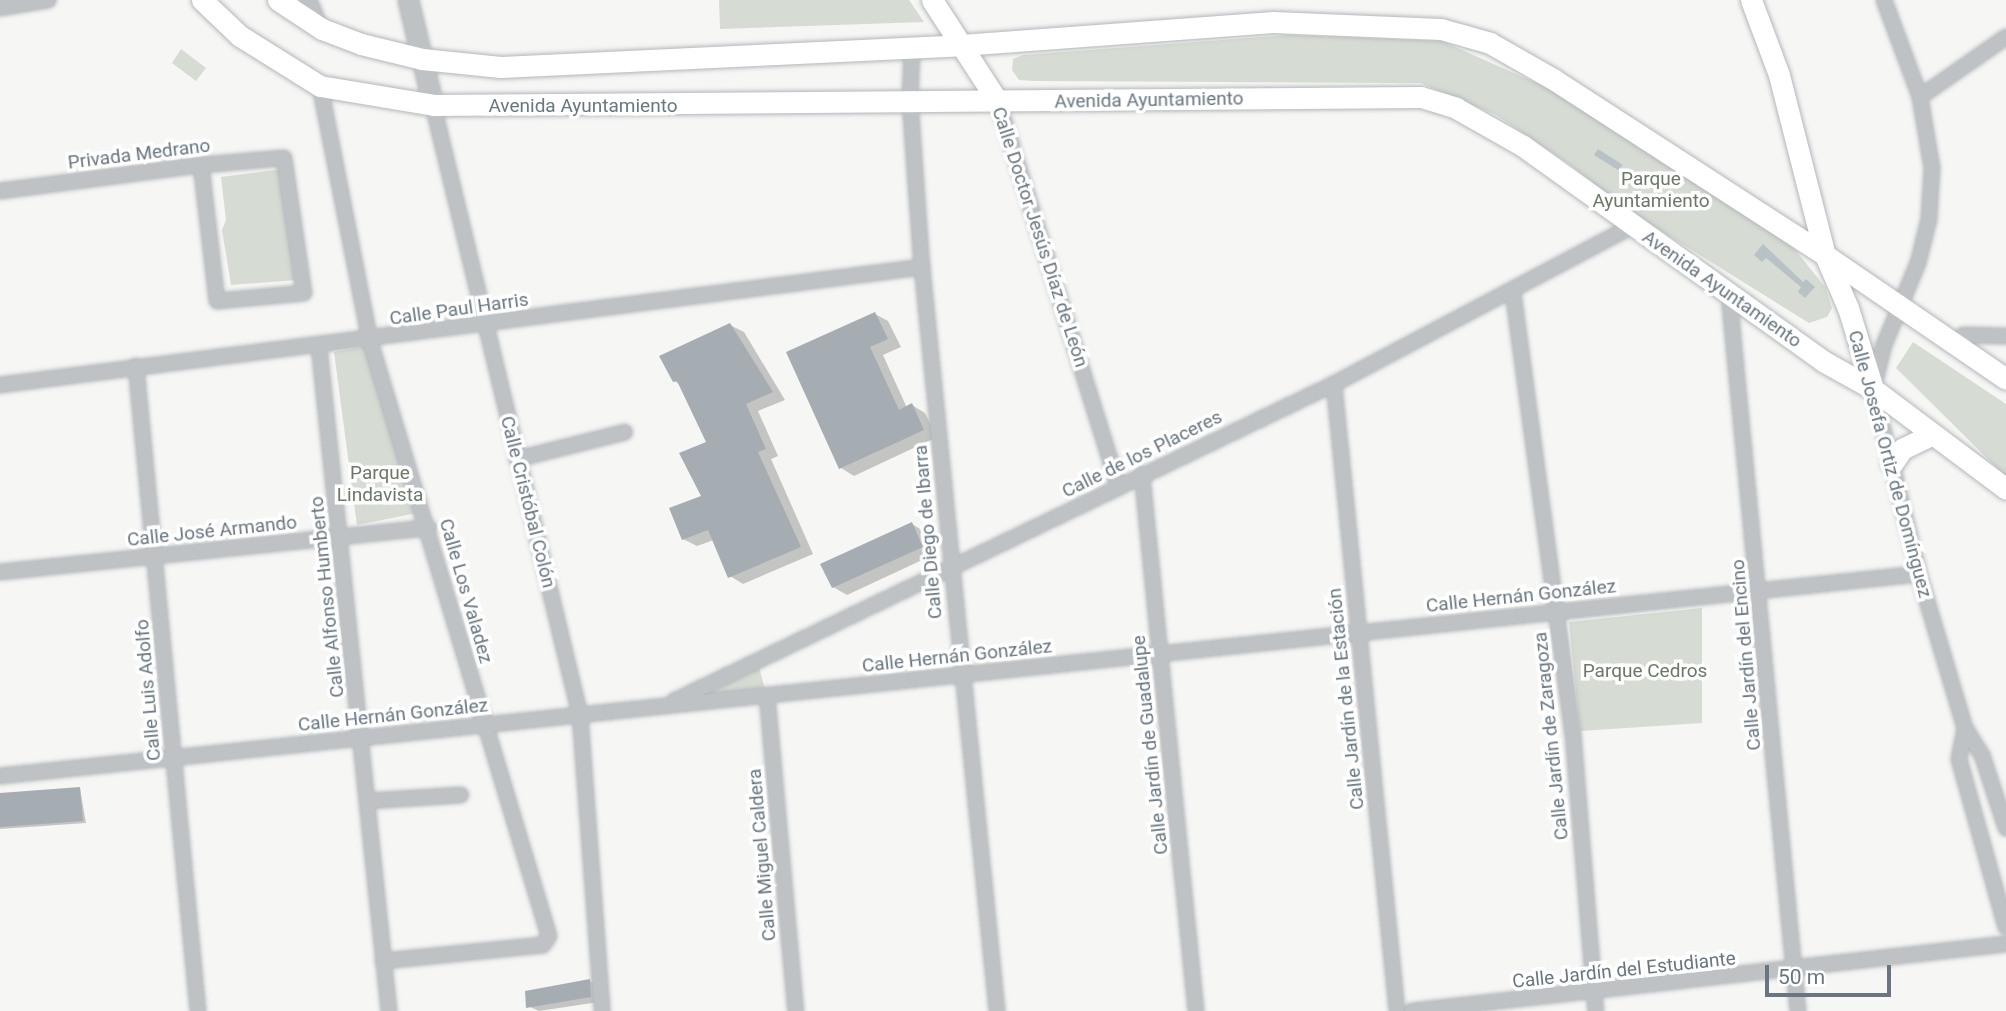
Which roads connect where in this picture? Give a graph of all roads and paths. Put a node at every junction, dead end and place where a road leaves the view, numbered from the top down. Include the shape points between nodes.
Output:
1 (48, 0) edge
2 (202, 0) edge
3 (278, 0) edge
4 (309, 0) edge
5 (408, 0) edge
6 (932, 0) edge
7 (1751, 0) edge
8 (1884, 0) edge
9 (0, 8) edge
10 (322, 29) junction
11 (2006, 37) edge
12 (961, 45) junction
13 (912, 47) junction
14 (422, 59) junction
15 (320, 86) junction
16 (1920, 97) junction
17 (910, 101) junction
18 (998, 102) junction
19 (433, 104) junction
20 (201, 165) junction
21 (0, 191) edge
22 (1632, 226) junction
23 (1825, 255) junction
24 (922, 267) junction
25 (1513, 292) junction
26 (1729, 295) junction
27 (1900, 307) junction
28 (486, 326) junction
29 (1963, 335) dead end
30 (2006, 336) edge
31 (370, 341) junction
32 (319, 346) junction
33 (136, 366) junction
34 (2006, 379) edge
35 (1334, 384) junction
36 (0, 385) edge
37 (1873, 389) junction
38 (625, 432) dead end
39 (1931, 435) junction
40 (517, 458) junction
41 (1892, 464) junction
42 (1142, 474) junction
43 (1119, 487) junction
44 (2006, 489) edge
45 (429, 528) junction
46 (340, 537) junction
47 (155, 556) junction
48 (950, 568) junction
49 (0, 572) edge
50 (1919, 574) junction
51 (1760, 592) junction
52 (1557, 612) junction
53 (1359, 632) junction
54 (1160, 654) junction
55 (961, 675) junction
56 (767, 695) junction
57 (663, 706) junction
58 (580, 715) junction
59 (484, 724) junction
60 (1965, 729) junction
61 (361, 738) junction
62 (174, 757) junction
63 (0, 776) edge
64 (461, 795) dead end
65 (368, 801) junction
66 (2006, 828) edge
67 (2006, 928) edge
68 (2006, 944) edge
69 (383, 961) junction
70 (1794, 971) junction
71 (1594, 992) junction
72 (198, 1011) edge
73 (389, 1011) edge
74 (602, 1011) edge
75 (796, 1011) edge
76 (997, 1011) edge
77 (1196, 1011) edge
78 (1397, 1011) edge
79 (1412, 1011) edge
80 (1596, 1011) edge
81 (1798, 1011) edge

1 - 9 street
2 - 15 main road, Avenida Ayuntamiento via 240,36
3 - 10 main road, Avenida Ayuntamiento
4 - 10 street
5 - 14 street, Calle Cristóbal Colón
6 - 12 main road, Calle Doctor Jesús Díaz de León
7 - 23 main road, Calle Josefa Ortiz de Domínguez via 1779,75
8 - 16 street
10 - 14 main road, Avenida Ayuntamiento
11 - 16 street
12 - 13 main road, Avenida Ayuntamiento
12 - 18 main road, Calle Doctor Jesús Díaz de León
12 - 23 main road, Avenida Ayuntamiento via 1273,22 1441,29 1490,43 1542,73
13 - 14 main road, Avenida Ayuntamiento via 501,67
13 - 17 street, Calle Diego de Ibarra
14 - 19 street, Calle Cristóbal Colón
15 - 19 main road, Avenida Ayuntamiento
15 - 31 street, Calle Los Valadez
16 - 27 street via 1932,168 1928,219
17 - 18 main road, Avenida Ayuntamiento
17 - 19 main road, Avenida Ayuntamiento
17 - 24 street, Calle Diego de Ibarra
18 - 22 main road, Avenida Ayuntamiento via 1421,97 1456,108 1523,146
18 - 43 street, Calle Doctor Jesús Díaz de León
19 - 28 street, Calle Cristóbal Colón
20 - 20 street, Privada Medrano via 284,158 304,293 225,303 213,294
20 - 21 street, Privada Medrano
22 - 25 street, Calle de los Placeres
22 - 26 main road, Avenida Ayuntamiento
23 - 27 main road, Avenida Ayuntamiento
23 - 37 main road, Calle Josefa Ortiz de Domínguez via 1848,308
24 - 28 street, Calle Paul Harris
24 - 48 street, Calle Diego de Ibarra
25 - 35 street, Calle de los Placeres
25 - 52 street, Calle Jardín de Zaragoza
26 - 37 main road, Avenida Ayuntamiento via 1823,361
26 - 51 street, Calle Jardín del Encino
27 - 34 main road, Avenida Ayuntamiento
27 - 37 street
28 - 31 street, Calle Paul Harris
28 - 40 street, Calle Cristóbal Colón
29 - 30 street
31 - 32 street, Calle Paul Harris
31 - 45 street, Calle Los Valadez
32 - 33 street, Calle Paul Harris
32 - 46 street, Calle Alfonso Humberto
33 - 36 street, Calle Paul Harris
33 - 47 street, Calle Luis Adolfo
35 - 42 street, Calle de los Placeres
35 - 53 street, Calle Jardín de la Estación
37 - 39 main road, Avenida Ayuntamiento
37 - 41 street, Calle Josefa Ortiz de Domínguez
38 - 40 street
39 - 41 main road via 1902,449
39 - 44 main road, Avenida Ayuntamiento
40 - 58 street, Calle Cristóbal Colón
41 - 50 street, Calle Josefa Ortiz de Domínguez
42 - 43 street, Calle de los Placeres
42 - 54 street, Calle Jardín de Guadalupe
43 - 48 street, Calle de los Placeres
45 - 46 street, Calle José Armando
45 - 59 street, Calle Los Valadez
46 - 47 street, Calle José Armando
46 - 61 street, Calle Alfonso Humberto
47 - 49 street, Calle José Armando
47 - 62 street, Calle Luis Adolfo
48 - 55 street, Calle Diego de Ibarra
48 - 57 street, Calle de los Placeres
50 - 51 street, Calle Hernán González
50 - 60 street, Calle Josefa Ortiz de Domínguez
51 - 52 street, Calle Hernán González
51 - 70 street, Calle Jardín del Encino
52 - 53 street, Calle Hernán González
52 - 71 street, Calle Jardín de Zaragoza via 1573,734
53 - 54 street, Calle Hernán González
53 - 78 street, Calle Jardín de la Estación
54 - 55 street, Calle Hernán González
54 - 77 street, Calle Jardín de Guadalupe
55 - 56 street, Calle Hernán González
55 - 76 street, Calle Diego de Ibarra
56 - 57 street, Calle Hernán González
56 - 75 street, Calle Miguel Caldera
57 - 58 street, Calle Hernán González
58 - 59 street, Calle Hernán González
58 - 74 street, Calle Cristóbal Colón
59 - 61 street, Calle Hernán González
59 - 69 street, Calle Los Valadez via 548,942
60 - 66 street, Calle Josefa Ortiz de Domínguez via 1982,755
60 - 67 street, Calle Josefa Ortiz de Domínguez via 1959,759
61 - 62 street, Calle Hernán González
61 - 65 street, Calle Alfonso Humberto
62 - 63 street, Calle Hernán González
62 - 72 street, Calle Luis Adolfo
64 - 65 street
65 - 69 street, Calle Alfonso Humberto
68 - 70 street, Calle Jardín del Estudiante
69 - 73 street, Calle Alfonso Humberto
70 - 71 street, Calle Jardín del Estudiante
70 - 81 street, Calle Jardín del Encino
71 - 79 street, Calle Jardín del Estudiante
71 - 80 street, Calle Jardín de Zaragoza

